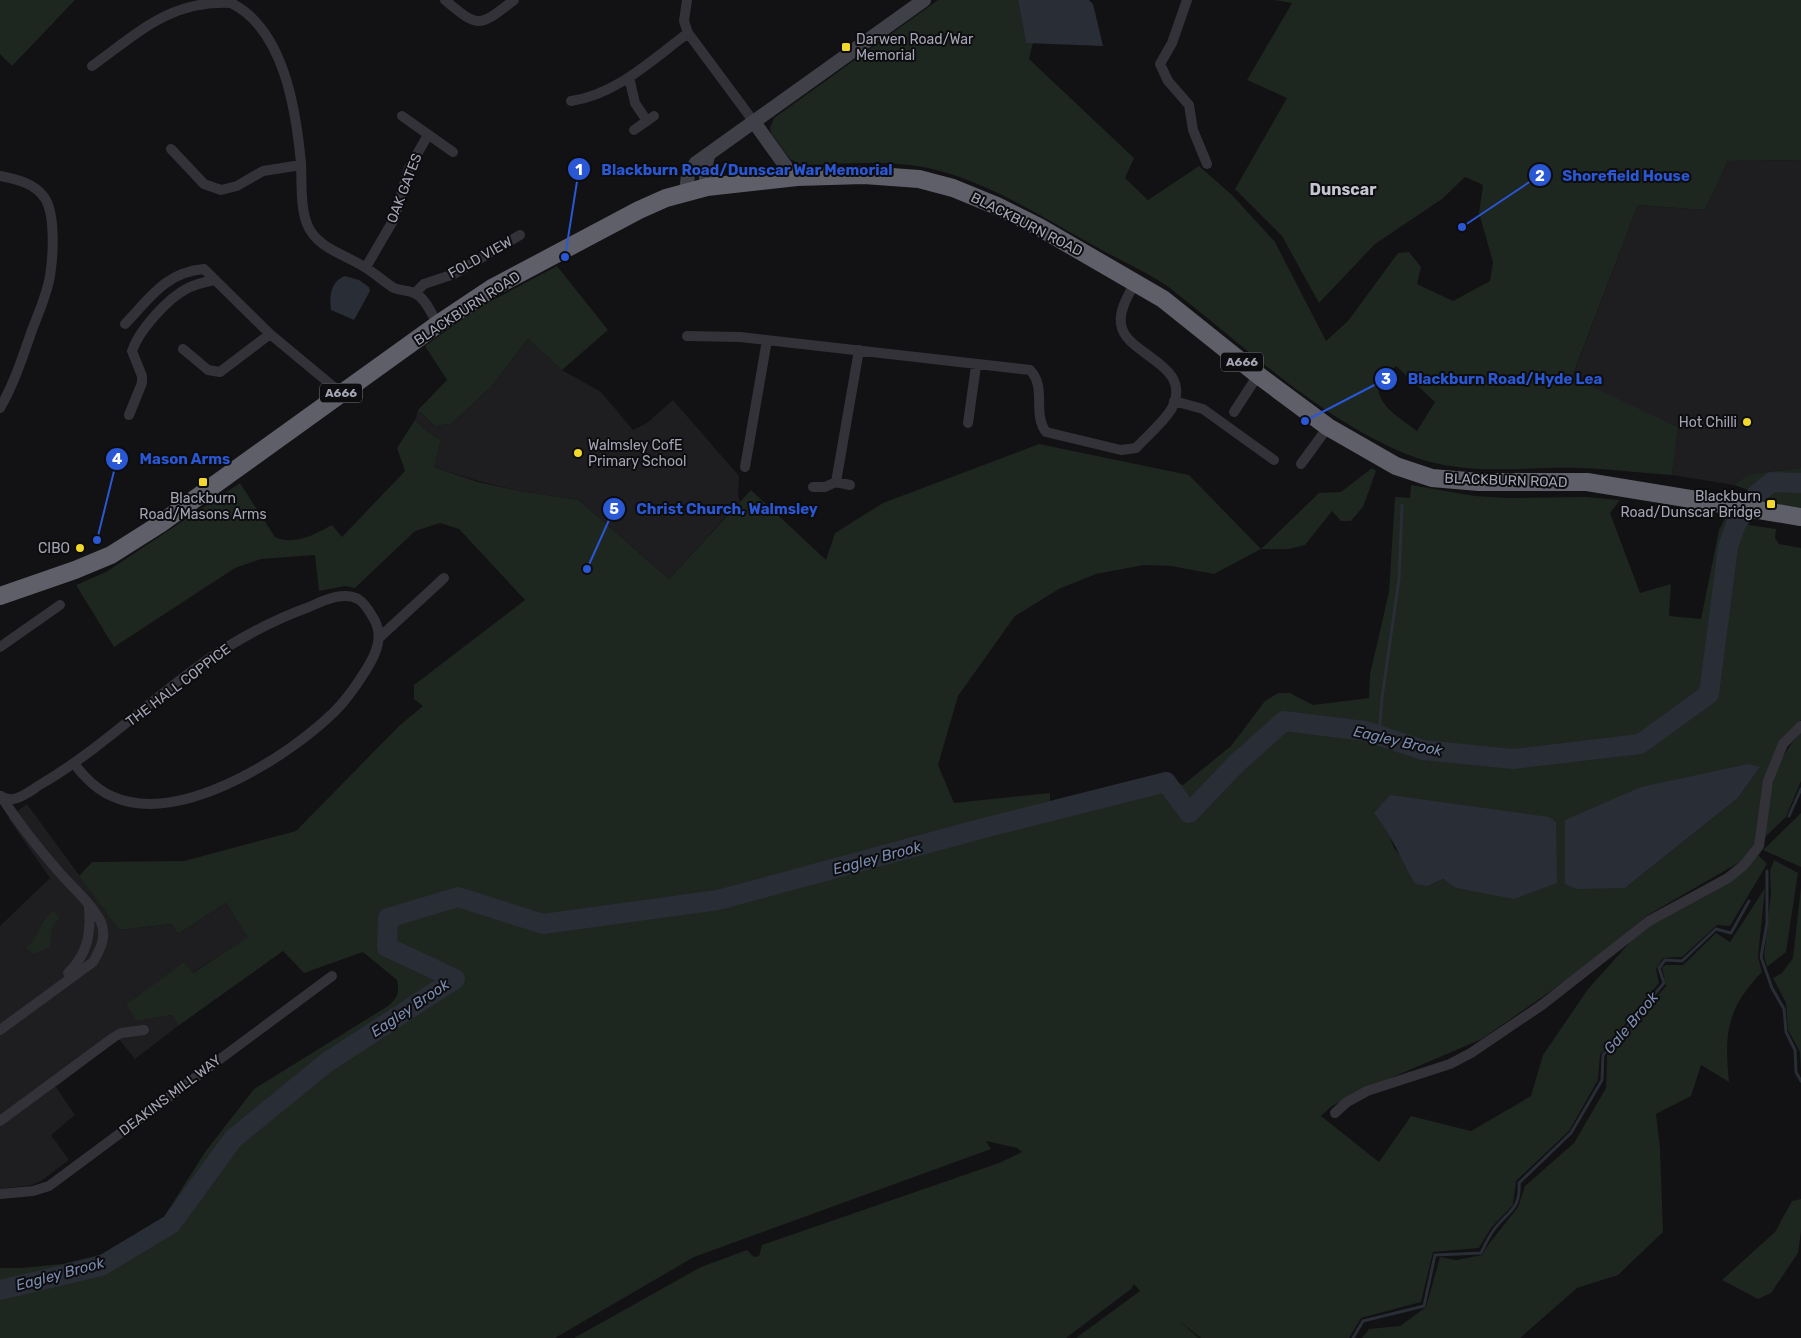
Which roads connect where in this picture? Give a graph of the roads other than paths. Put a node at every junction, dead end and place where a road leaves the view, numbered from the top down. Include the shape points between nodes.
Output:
1 (445, 0) edge
2 (514, 0) edge
3 (687, 0) edge
4 (924, 0) edge
5 (1188, 0) edge
6 (232, 2) edge
7 (688, 33) junction
8 (92, 66) dead end
9 (629, 77) junction
10 (571, 101) dead end
11 (402, 116) dead end
12 (754, 122) junction
13 (634, 130) dead end
14 (428, 135) junction
15 (171, 148) dead end
16 (187, 149) dead end
17 (453, 152) dead end
18 (179, 156) junction
19 (708, 156) junction
20 (301, 164) junction
21 (1207, 164) dead end
22 (0, 176) edge
23 (797, 177) junction
24 (707, 187) junction
25 (686, 193) junction
26 (520, 235) dead end
27 (366, 267) junction
28 (214, 280) junction
29 (1136, 281) junction
30 (415, 293) junction
31 (125, 324) dead end
32 (438, 324) junction
33 (270, 334) junction
34 (687, 336) dead end
35 (767, 340) junction
36 (183, 349) dead end
37 (859, 350) junction
38 (976, 366) junction
39 (1258, 375) junction
40 (341, 393) junction
41 (1174, 401) junction
42 (0, 408) edge
43 (1234, 412) dead end
44 (129, 415) dead end
45 (971, 419) dead end
46 (1328, 427) junction
47 (735, 452) dead end
48 (747, 454) junction
49 (1274, 460) dead end
50 (1301, 464) dead end
51 (745, 466) dead end
52 (836, 482) junction
53 (850, 485) dead end
54 (813, 487) dead end
55 (1801, 517) edge
56 (444, 578) dead end
57 (0, 596) edge
58 (60, 605) dead end
59 (380, 637) junction
60 (0, 647) edge
61 (1801, 726) edge
62 (75, 764) junction
63 (0, 796) edge
64 (332, 976) dead end
65 (0, 1030) edge
66 (144, 1030) dead end
67 (1335, 1113) dead end
68 (0, 1121) edge
69 (0, 1194) edge

1 - 2 street via 477,22 490,19
3 - 7 street via 684,21
4 - 12 main road
5 - 21 street via 1172,43 1160,64 1168,80 1189,105 1193,130
6 - 8 street via 202,2 173,9
6 - 20 street via 263,29 271,42 293,106
7 - 9 street
7 - 12 street
9 - 10 street via 583,99
9 - 13 street via 635,103 650,119
11 - 14 street, OAK GATES
12 - 19 main road
12 - 23 main road
14 - 17 street, OAK GATES
14 - 27 street, OAK GATES via 409,168 394,219
15 - 18 street
16 - 18 street
18 - 20 street via 204,184 221,190 237,186 263,171
19 - 24 main road via 705,168
19 - 25 main road via 691,168
20 - 27 street via 304,212 312,234 331,250
22 - 42 street via 27,183 44,197 52,224 52,255 46,293 20,365
23 - 24 highway, BLACKBURN ROAD / A666
23 - 29 highway, BLACKBURN ROAD / A666 via 891,176 953,188 1040,227
24 - 25 highway, BLACKBURN ROAD / A666
25 - 32 highway, BLACKBURN ROAD / A666 via 666,198 630,215 492,288
26 - 30 street, FOLD VIEW via 454,274 424,284
27 - 30 street via 394,288
28 - 31 street via 204,269 177,274 163,283
28 - 33 street
28 - 44 street via 186,288 172,299 134,344 132,351 142,384
29 - 39 highway, BLACKBURN ROAD / A666 via 1163,298
29 - 41 street via 1121,315 1123,332 1166,369 1174,385
30 - 32 street
32 - 40 highway, BLACKBURN ROAD / A666
33 - 36 street via 220,372 208,370 198,357
33 - 40 street
34 - 35 street
35 - 37 street
35 - 48 street
37 - 38 street
37 - 52 street
38 - 41 street via 1030,370 1038,380 1040,420 1046,432 1121,450 1136,448 1170,411
38 - 45 street
39 - 43 street
39 - 46 highway, BLACKBURN ROAD / A666
40 - 57 highway, BLACKBURN ROAD / A666 via 168,518 111,555
41 - 49 street via 1203,409
46 - 50 street
46 - 55 highway, BLACKBURN ROAD / A666 via 1396,466 1432,478 1479,482 1587,482
47 - 48 street
48 - 51 street
52 - 53 street
52 - 54 street via 825,487
56 - 59 street
58 - 60 street
59 - 62 street, THE HALL COPPICE via 372,617 357,599 343,596 305,608 206,661
59 - 62 street via 359,681 332,714 275,756 229,782 179,800 145,804 129,802 100,790 87,781
61 - 67 street via 1783,744 1768,781 1757,851 1728,878 1649,921 1542,1005 1471,1053 1450,1064 1367,1091
62 - 63 street, THE HALL COPPICE via 20,797 8,799
63 - 65 street via 89,906 91,925 84,953 77,965
64 - 69 street, DEAKINS MILL WAY via 49,1186
66 - 68 street via 114,1037

